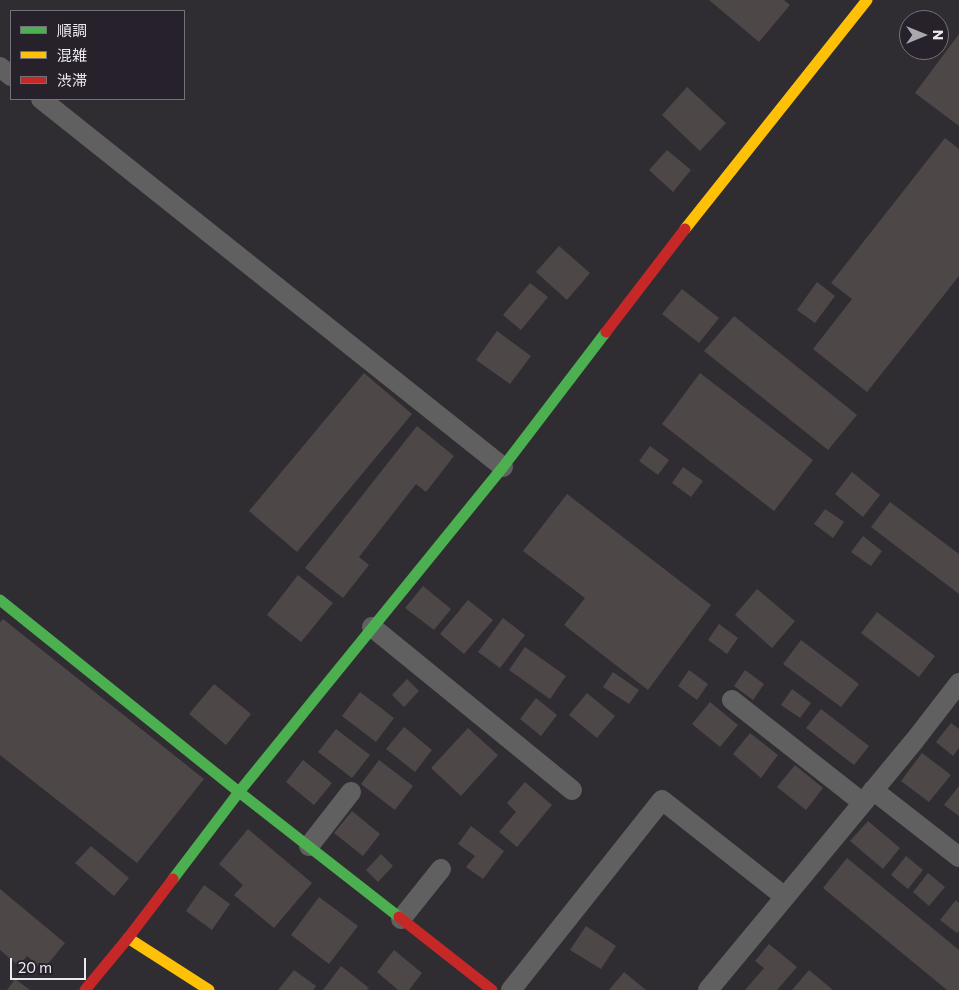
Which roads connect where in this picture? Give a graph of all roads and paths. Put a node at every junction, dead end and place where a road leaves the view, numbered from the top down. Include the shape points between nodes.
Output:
1 (867, 0) edge
2 (0, 67) edge
3 (10, 75) edge
4 (42, 100) edge
5 (503, 467) junction
6 (0, 600) edge
7 (372, 628) junction
8 (959, 683) edge
9 (732, 700) dead end
10 (572, 790) dead end
11 (239, 792) junction
12 (351, 792) dead end
13 (868, 796) junction
14 (308, 846) junction
15 (959, 857) edge
16 (441, 869) dead end
17 (785, 897) junction
18 (401, 919) junction
19 (128, 938) junction
20 (85, 990) edge
21 (209, 990) edge
22 (492, 990) edge
23 (511, 990) edge
24 (708, 990) edge

1 - 5 street via 634,294
2 - 3 street
4 - 5 street
5 - 7 street
6 - 11 street
7 - 10 street
7 - 11 street
8 - 13 street
9 - 13 street
11 - 14 street
11 - 19 street
12 - 14 street
13 - 15 street
13 - 17 street
14 - 18 street
16 - 18 street
17 - 23 street via 662,800
17 - 24 street
18 - 22 street
19 - 20 street
19 - 21 street

